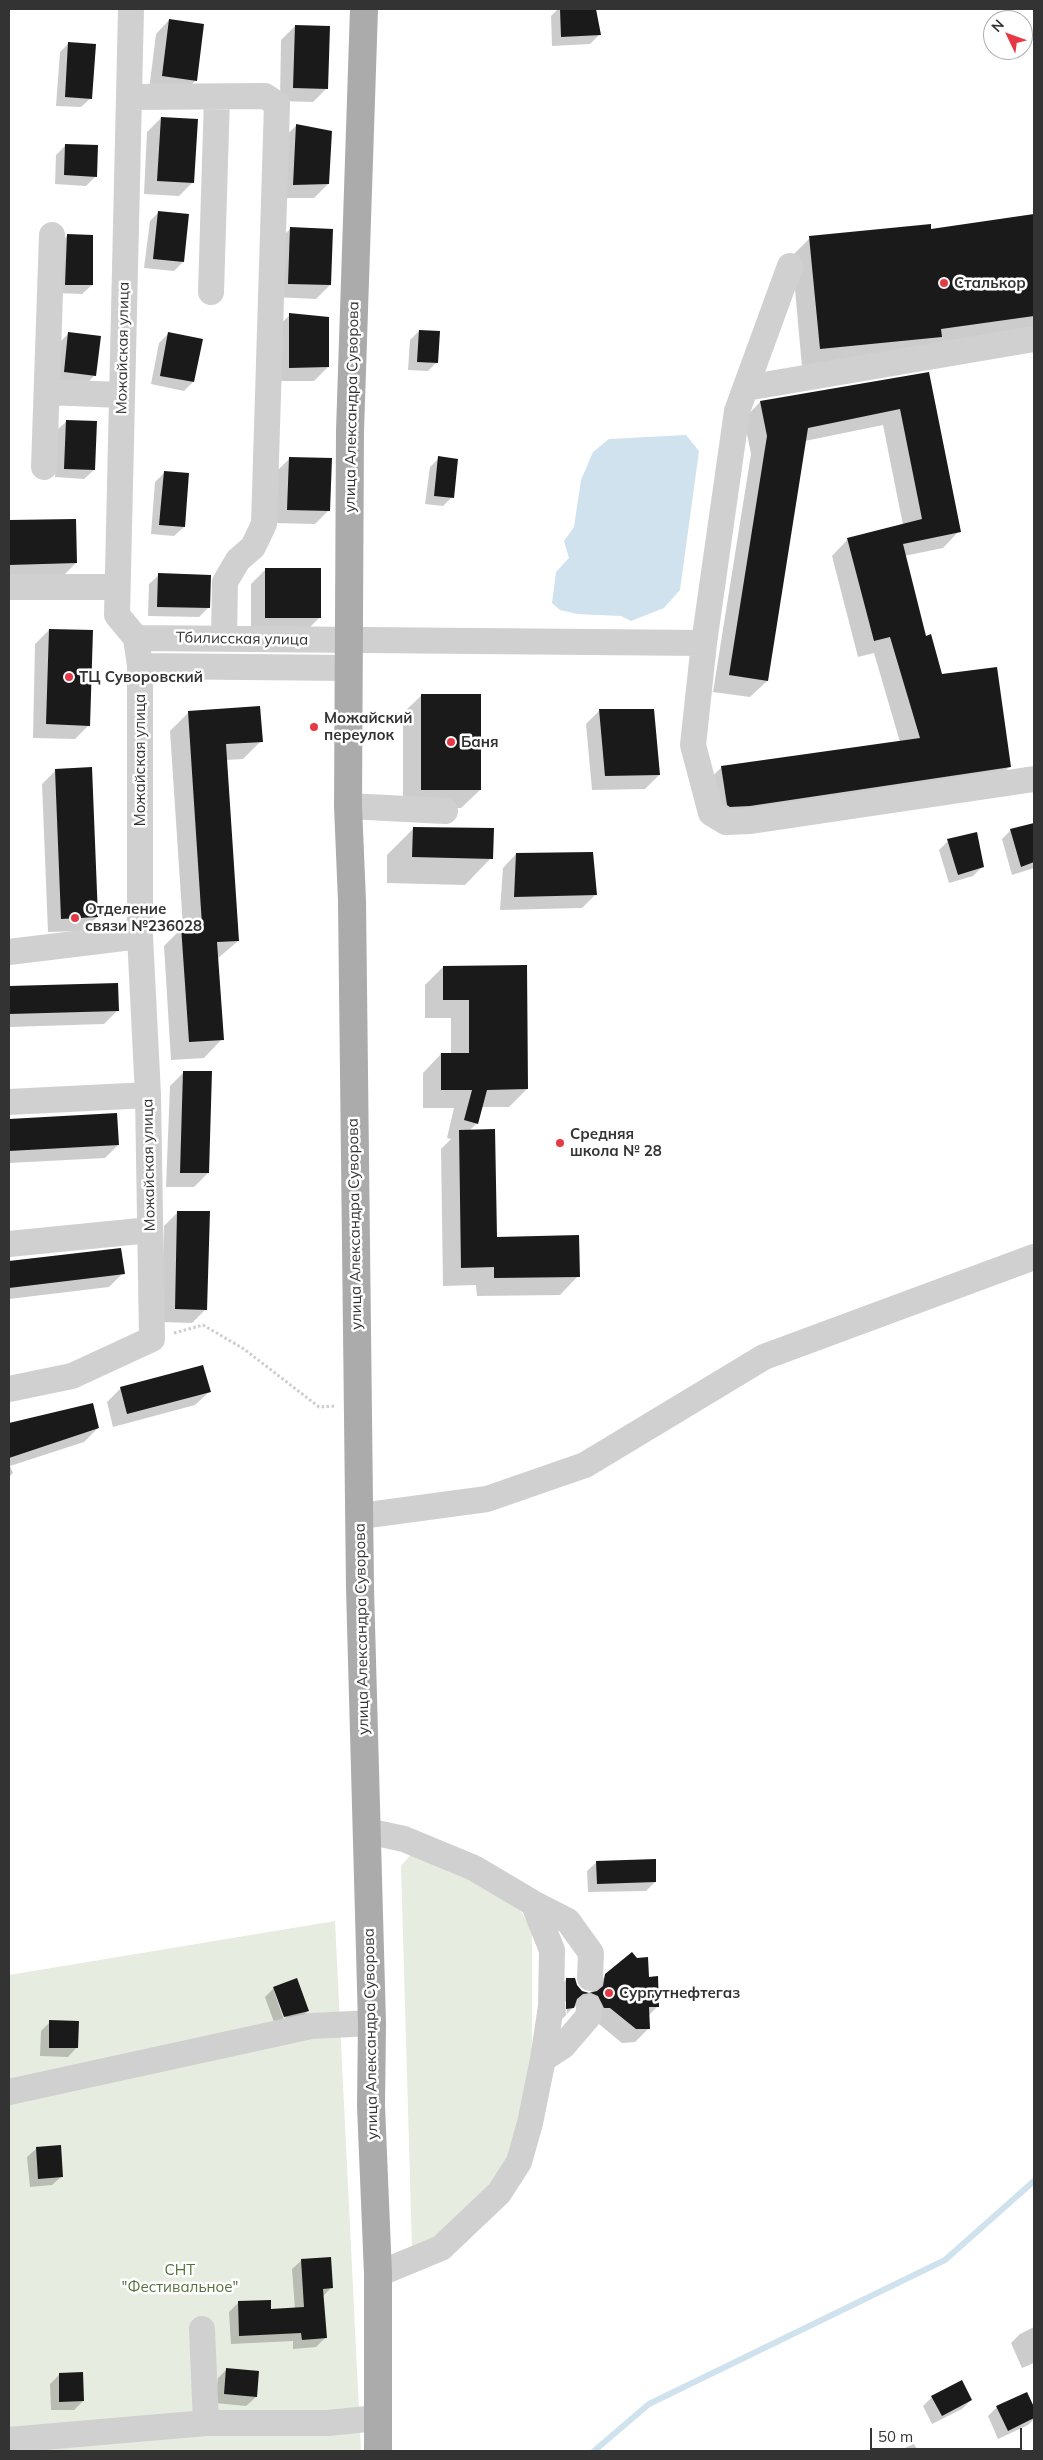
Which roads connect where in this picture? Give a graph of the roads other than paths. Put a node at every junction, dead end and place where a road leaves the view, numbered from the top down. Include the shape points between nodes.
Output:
1 (124, 9) edge
2 (131, 9) edge
3 (364, 9) edge
4 (129, 96) junction
5 (217, 97) junction
6 (52, 236) dead end
7 (790, 266) dead end
8 (211, 292) dead end
9 (1034, 338) edge
10 (47, 392) junction
11 (122, 395) junction
12 (742, 400) junction
13 (44, 467) dead end
14 (9, 587) edge
15 (118, 587) junction
16 (136, 638) junction
17 (224, 639) junction
18 (348, 641) junction
19 (704, 643) junction
20 (140, 666) junction
21 (349, 668) junction
22 (1034, 779) edge
23 (348, 806) junction
24 (445, 811) dead end
25 (140, 936) junction
26 (9, 952) edge
27 (148, 1096) junction
28 (9, 1102) edge
29 (150, 1230) junction
30 (9, 1244) edge
31 (1034, 1257) edge
32 (9, 1389) edge
33 (361, 1516) junction
34 (367, 1831) junction
35 (533, 1903) junction
36 (590, 1978) dead end
37 (589, 2008) dead end
38 (372, 2024) junction
39 (543, 2059) junction
40 (9, 2092) edge
41 (378, 2274) junction
42 (202, 2329) dead end
43 (377, 2418) junction
44 (206, 2423) junction
45 (9, 2440) edge
46 (378, 2451) edge

1 - 2 street
2 - 4 street, Можайская улица
3 - 18 main road, улица Александра Суворова via 350,431
4 - 5 street
4 - 11 street, Можайская улица
5 - 8 street
5 - 17 street via 265,96 277,104 278,120 264,524 253,547 238,560 225,582
6 - 10 street
7 - 12 street
9 - 12 street
10 - 11 street
10 - 13 street
11 - 15 street, Можайская улица
12 - 19 street
14 - 15 street
15 - 16 street, Можайская улица via 117,615
16 - 17 street, Тбилисская улица
16 - 20 street, Можайская улица
17 - 18 street, Тбилисская улица
18 - 19 street, Тбилисская улица
18 - 21 main road, улица Александра Суворова
19 - 22 street via 693,745 711,813 726,822
20 - 21 street, Тбилисская улица
20 - 25 street, Можайская улица
21 - 23 main road, улица Александра Суворова
23 - 24 street
23 - 33 main road, улица Александра Суворова
25 - 26 street
25 - 27 street, Можайская улица
27 - 28 street
27 - 29 street, Можайская улица
29 - 30 street
29 - 32 street, Можайская улица via 152,1339 72,1376
31 - 33 street via 764,1357 585,1465 487,1499
33 - 34 main road, улица Александра Суворова
34 - 35 street via 404,1839 474,1868
34 - 38 main road, улица Александра Суворова
35 - 36 street via 568,1921 591,1953
35 - 39 street via 552,1950 550,2006
37 - 39 street via 588,2017 563,2046
38 - 40 street via 311,2026
38 - 41 main road, улица Александра Суворова via 371,2106
39 - 41 street via 519,2162 499,2193 441,2248
41 - 43 main road, улица Александра Суворова
42 - 44 street
43 - 44 street via 328,2423
43 - 46 main road, улица Александра Суворова
44 - 45 street

